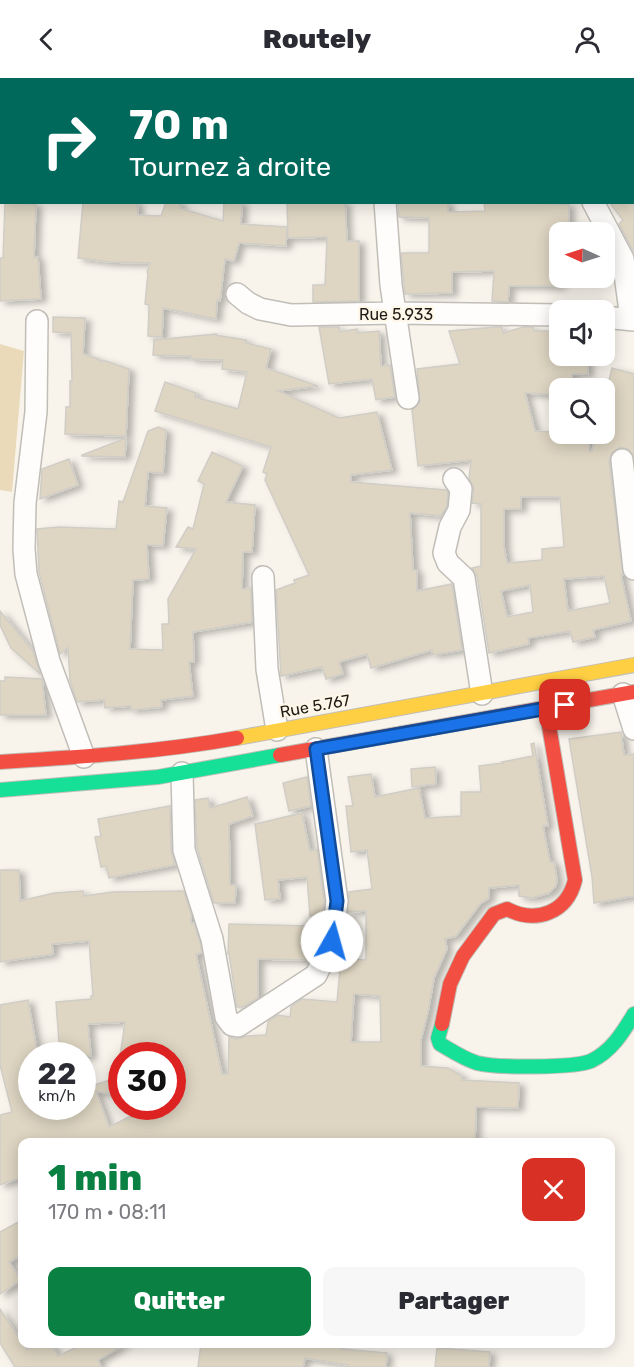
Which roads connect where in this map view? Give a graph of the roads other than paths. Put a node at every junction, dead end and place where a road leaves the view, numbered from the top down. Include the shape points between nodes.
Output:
1 (385, 204) edge
2 (594, 204) edge
3 (237, 294) dead end
4 (395, 313) junction
5 (549, 315) edge
6 (615, 318) edge
7 (633, 319) edge
8 (37, 321) dead end
9 (408, 398) dead end
10 (622, 460) dead end
11 (454, 479) dead end
12 (634, 569) edge
13 (263, 577) dead end
14 (634, 665) edge
15 (628, 693) edge
16 (482, 694) junction
17 (546, 708) junction
18 (634, 729) edge
19 (277, 730) junction
20 (316, 749) junction
21 (84, 758) junction
22 (0, 762) edge
23 (182, 773) junction
24 (0, 790) edge
25 (634, 1014) edge

1 - 4 street
2 - 7 street via 623,259
3 - 4 street, Rue 5.933 via 260,309 291,315
4 - 5 street, Rue 5.933
4 - 9 street
6 - 7 street
8 - 21 street via 36,412 25,503 26,574 50,661
10 - 12 street
11 - 16 street via 461,489 459,510 444,553 448,563 464,578
13 - 19 street via 267,669
14 - 16 main road, Rue 5.767
15 - 17 main road
15 - 18 street
16 - 19 main road, Rue 5.767
17 - 20 main road
17 - 25 main road via 575,880 571,895 553,913 527,916 507,909 494,914 463,956 438,1038 440,1044 480,1064 563,1066 591,1061 619,1040
19 - 21 main road, Rue 5.767 via 196,745
20 - 23 main road
20 - 23 street via 337,901 332,941 316,975 238,1026 232,1025 224,1011 212,939 184,850
21 - 22 main road, Rue 5.767
23 - 24 main road

